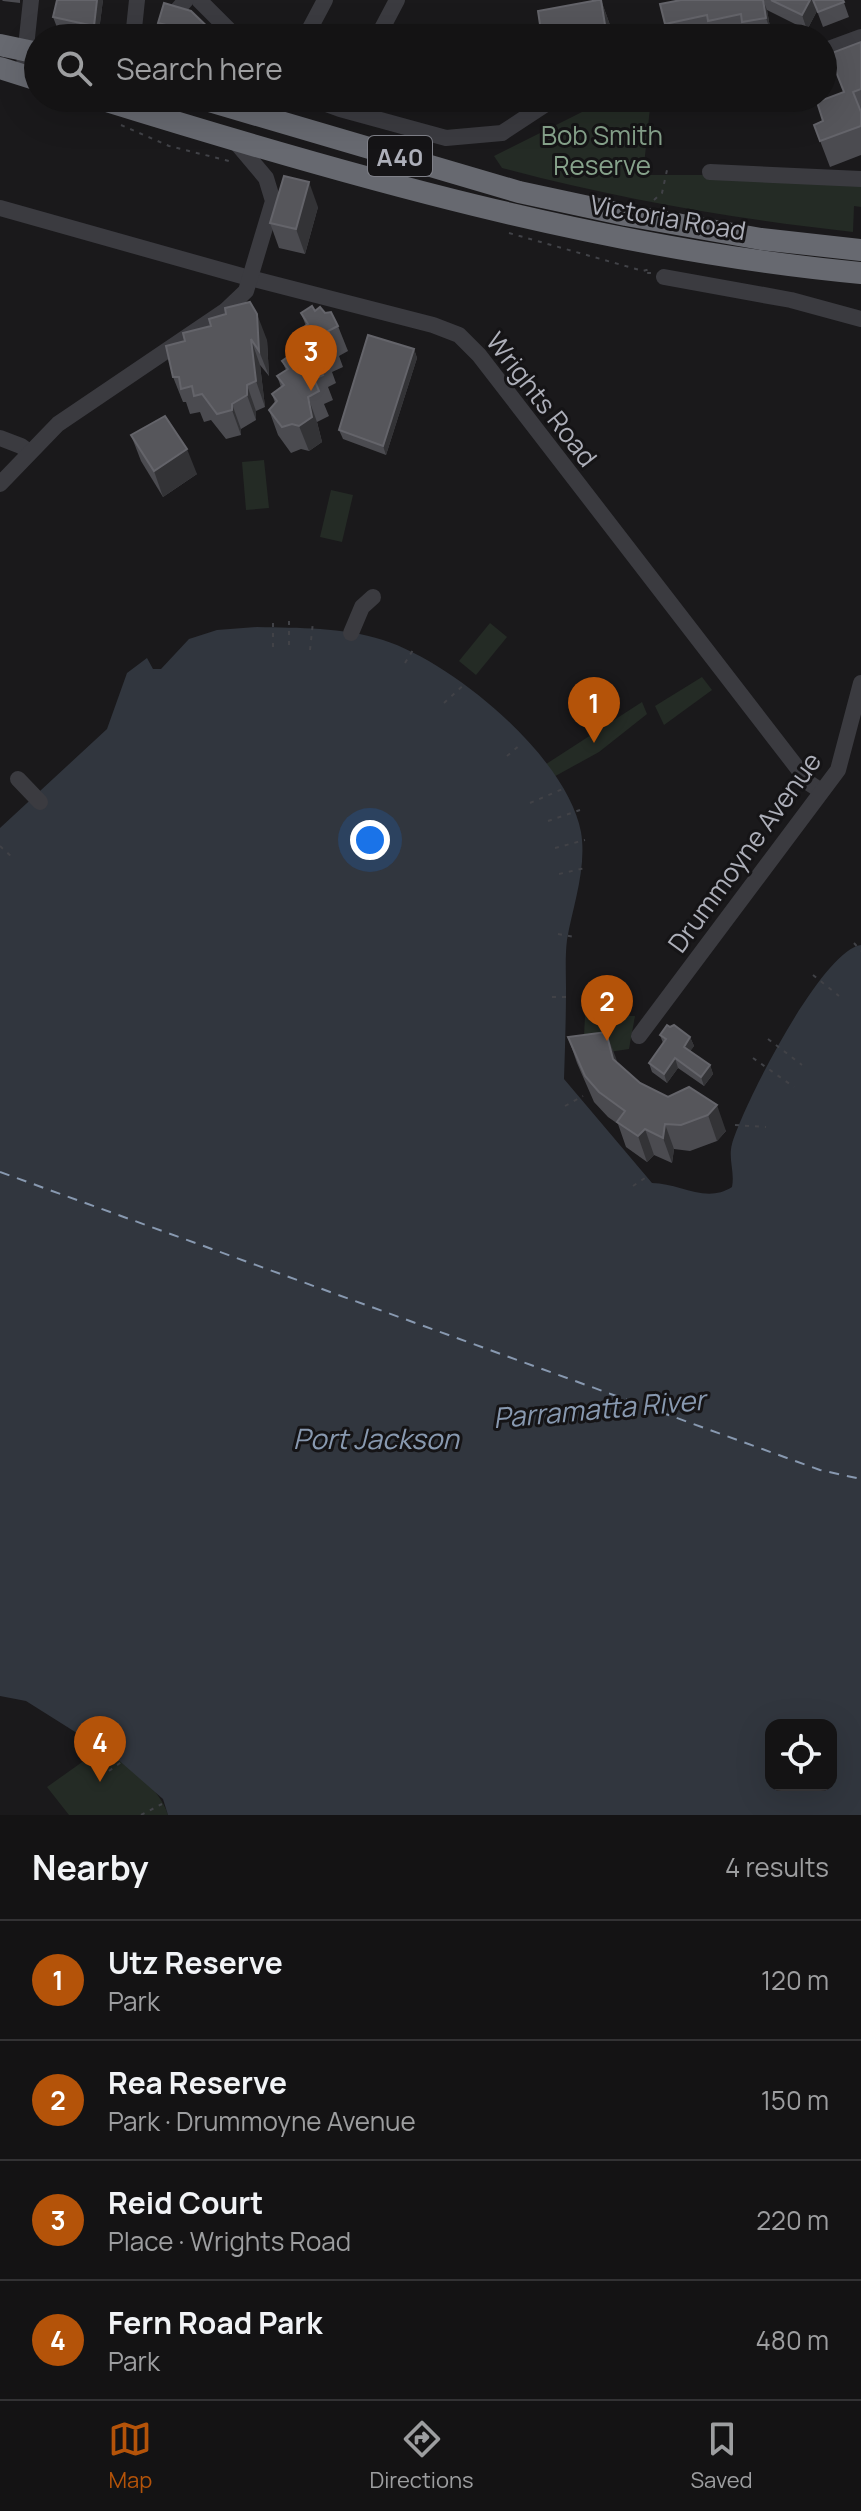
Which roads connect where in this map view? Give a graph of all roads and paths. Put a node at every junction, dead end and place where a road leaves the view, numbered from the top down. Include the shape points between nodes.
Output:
1 (31, 0) edge
2 (137, 0) edge
3 (199, 0) edge
4 (325, 0) edge
5 (397, 0) edge
6 (31, 24) edge
7 (134, 24) edge
8 (220, 24) edge
9 (312, 24) edge
10 (384, 24) edge
11 (861, 37) edge
12 (0, 45) edge
13 (837, 46) edge
14 (24, 60) edge
15 (24, 66) edge
16 (0, 68) edge
17 (128, 112) edge
18 (159, 112) edge
19 (262, 112) edge
20 (367, 112) edge
21 (534, 112) edge
22 (168, 120) junction
23 (118, 124) dead end
24 (233, 139) junction
25 (234, 162) dead end
26 (667, 170) dead end
27 (710, 172) dead end
28 (861, 179) edge
29 (649, 204) dead end
30 (0, 208) edge
31 (861, 250) edge
32 (861, 273) edge
33 (664, 277) dead end
34 (252, 278) junction
35 (861, 319) edge
36 (0, 438) edge
37 (29, 452) junction
38 (0, 484) edge
39 (373, 597) dead end
40 (273, 619) dead end
41 (289, 621) dead end
42 (313, 622) dead end
43 (351, 633) dead end
44 (273, 647) dead end
45 (289, 648) dead end
46 (310, 650) dead end
47 (413, 650) dead end
48 (405, 663) dead end
49 (466, 683) dead end
50 (861, 683) edge
51 (444, 703) dead end
52 (521, 744) dead end
53 (507, 756) dead end
54 (18, 779) dead end
55 (565, 788) dead end
56 (821, 791) junction
57 (40, 802) dead end
58 (530, 803) dead end
59 (580, 810) dead end
60 (548, 821) dead end
61 (585, 840) dead end
62 (0, 846) edge
63 (555, 848) dead end
64 (14, 859) dead end
65 (585, 868) dead end
66 (559, 874) dead end
67 (558, 934) dead end
68 (575, 937) dead end
69 (854, 943) dead end
70 (861, 951) edge
71 (813, 975) dead end
72 (839, 996) dead end
73 (552, 997) dead end
74 (572, 997) dead end
75 (639, 1036) dead end
76 (768, 1039) dead end
77 (753, 1058) dead end
78 (802, 1065) dead end
79 (794, 1087) dead end
80 (583, 1096) edge
81 (565, 1106) dead end
82 (735, 1125) dead end
83 (766, 1127) dead end
84 (648, 1176) dead end
85 (633, 1186) dead end
86 (91, 1728) dead end
87 (80, 1744) dead end
88 (124, 1760) dead end
89 (109, 1771) dead end
90 (162, 1804) dead end
91 (141, 1815) edge

1 - 6 street
2 - 7 street
3 - 8 street
4 - 9 street
5 - 10 street
11 - 13 street
12 - 14 highway
15 - 16 highway
17 - 22 highway, Victoria Road / A40
18 - 22 highway
19 - 31 highway, Victoria Road / A40 via 519,192 761,239
20 - 21 street via 446,138 502,133
22 - 24 highway, Victoria Road / A40
23 - 25 path via 169,146
24 - 32 highway, Victoria Road / A40 via 517,215 656,246
24 - 34 street via 272,192
26 - 29 path via 662,193
27 - 28 street
30 - 34 street, Wrights Road
33 - 35 street
34 - 37 street via 236,303 74,412
34 - 56 street, Wrights Road via 444,328 465,340 809,783
36 - 37 street
37 - 38 street
39 - 43 street via 362,607
40 - 44 path
41 - 45 path
42 - 46 path
47 - 48 path
49 - 51 path
50 - 56 street, Drummoyne Avenue via 838,770
52 - 53 path
54 - 57 street
55 - 58 path
56 - 75 street, Drummoyne Avenue
59 - 60 path
61 - 63 path
62 - 64 path
65 - 66 path
67 - 68 path
69 - 70 path
71 - 72 path
73 - 74 path
76 - 78 path
77 - 79 path
80 - 81 path
82 - 83 path
84 - 85 path
86 - 87 path
88 - 89 path
90 - 91 path

